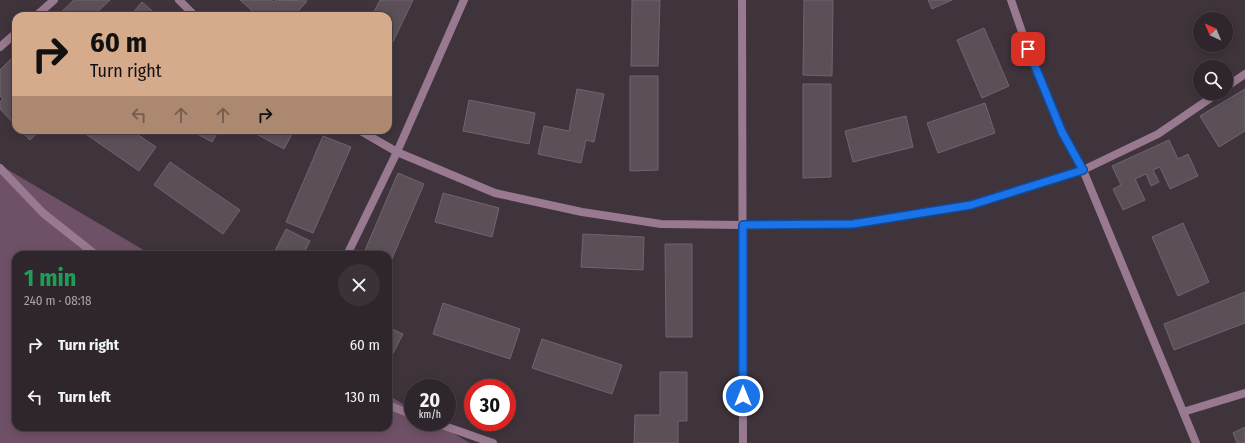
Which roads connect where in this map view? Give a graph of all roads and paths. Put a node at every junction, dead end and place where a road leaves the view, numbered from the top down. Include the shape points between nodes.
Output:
1 (54, 0) edge
2 (179, 0) edge
3 (464, 0) edge
4 (742, 0) edge
5 (1011, 0) edge
6 (40, 12) edge
7 (191, 12) edge
8 (12, 36) edge
9 (0, 47) edge
10 (1245, 74) edge
11 (1233, 82) edge
12 (1208, 100) edge
13 (366, 134) edge
14 (397, 152) junction
15 (0, 168) edge
16 (1083, 170) junction
17 (743, 225) junction
18 (91, 251) edge
19 (349, 251) edge
20 (1245, 393) edge
21 (392, 407) edge
22 (404, 411) edge
23 (1183, 412) junction
24 (456, 430) edge
25 (493, 443) edge
26 (743, 443) edge
27 (1196, 443) edge

1 - 6 street
2 - 7 street
3 - 14 street
4 - 17 street
5 - 16 street via 1032,61 1062,132
8 - 9 street
10 - 11 street
12 - 16 street via 1158,134
13 - 14 street
14 - 17 street via 495,193 582,212 661,224
14 - 19 street
15 - 18 street via 43,213
16 - 17 street via 971,205 853,224
16 - 23 street
17 - 26 street
20 - 23 street
21 - 22 street
23 - 27 street
24 - 25 street

